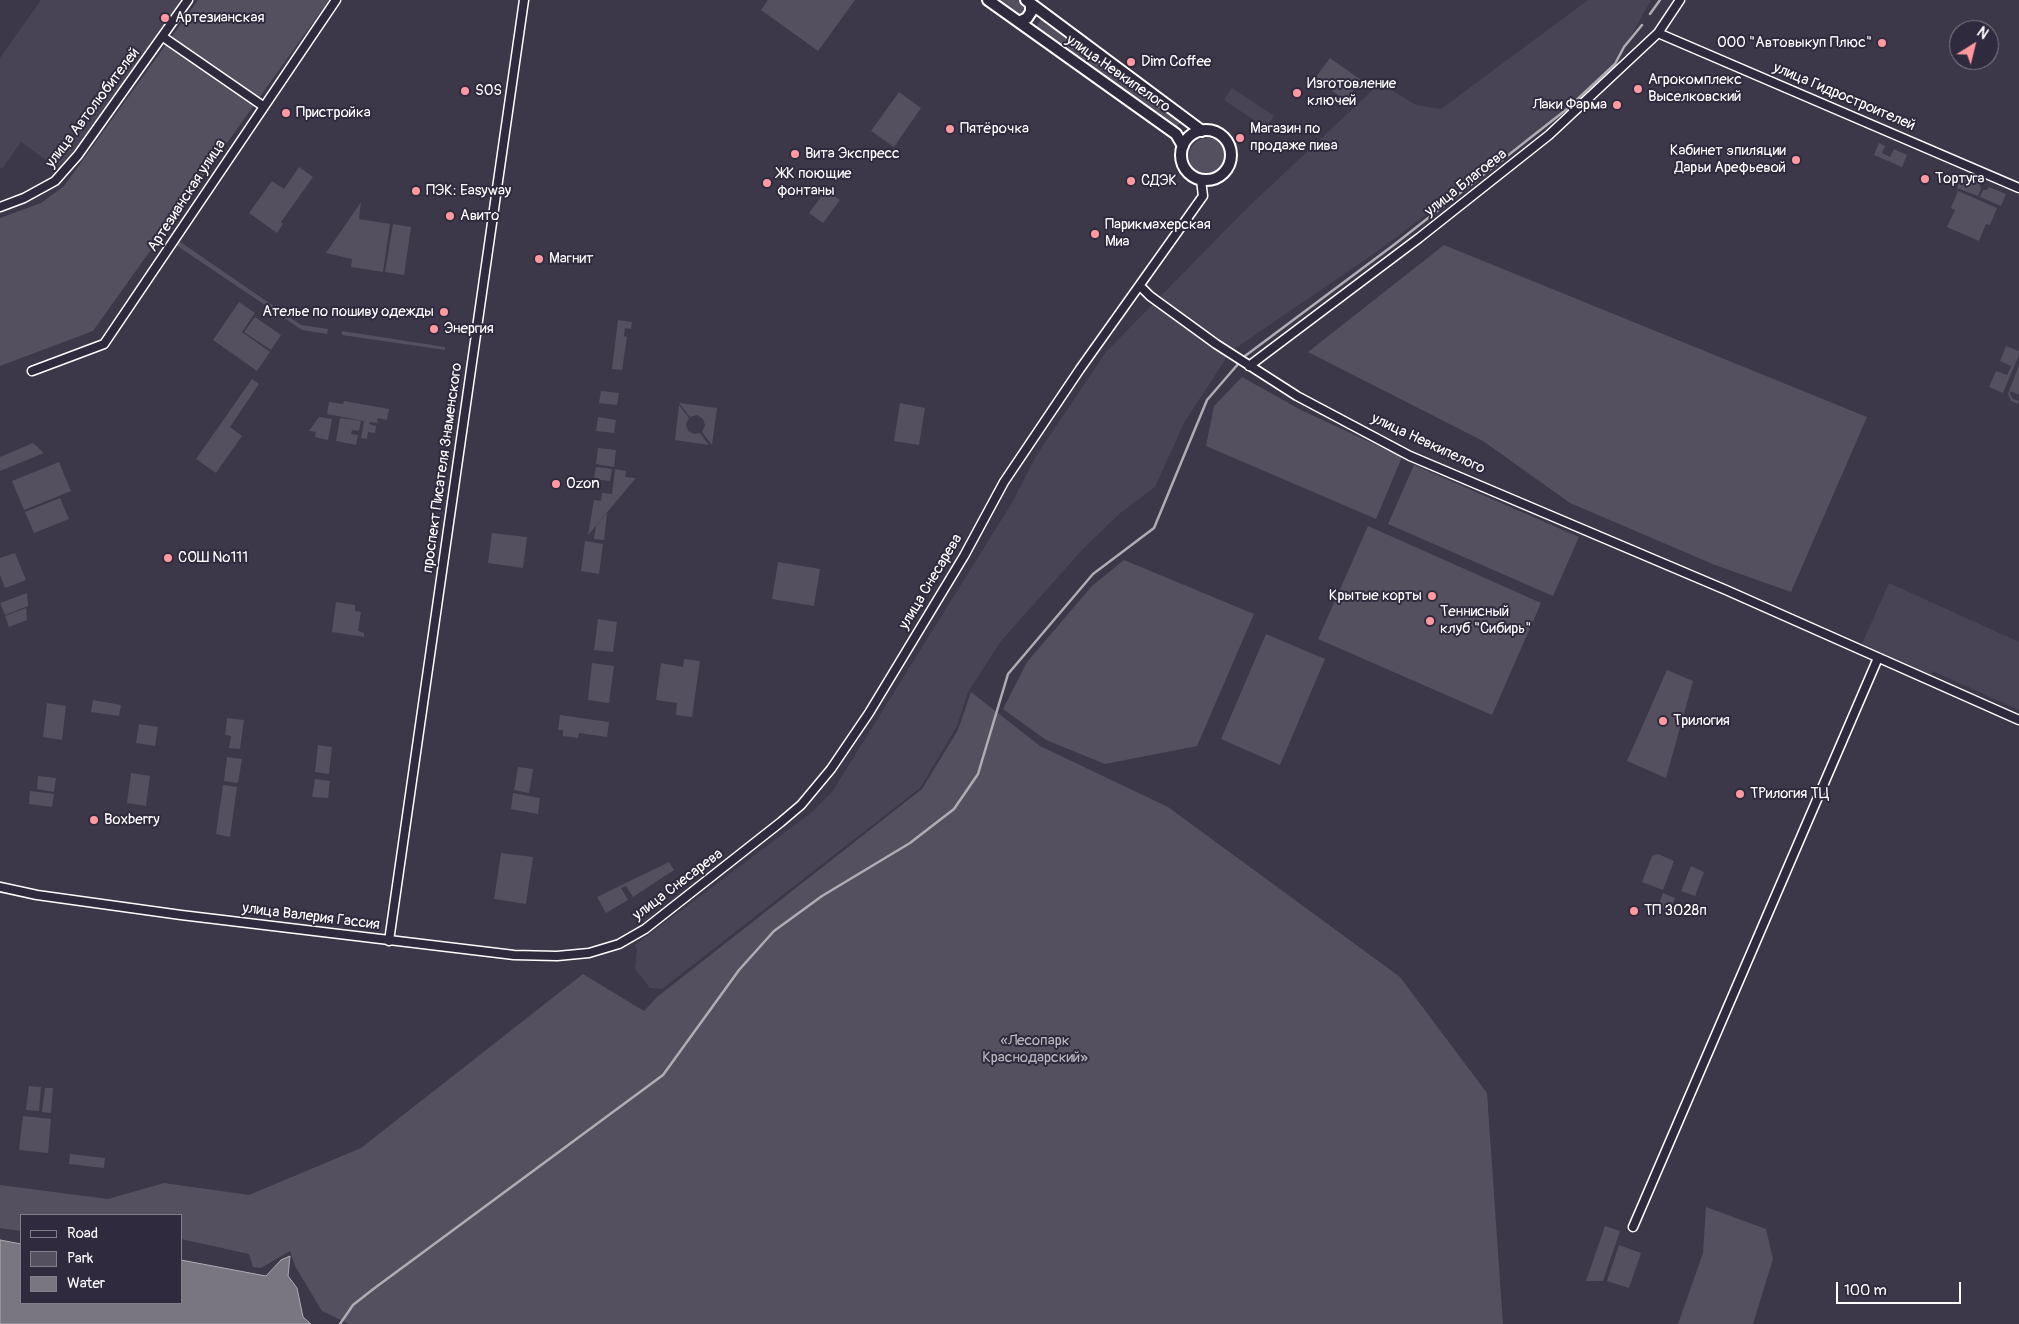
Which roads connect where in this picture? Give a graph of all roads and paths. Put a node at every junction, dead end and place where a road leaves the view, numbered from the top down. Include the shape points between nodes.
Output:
1 (188, 0) edge
2 (336, 0) edge
3 (524, 0) edge
4 (988, 0) edge
5 (1680, 0) edge
6 (1035, 5) edge
7 (1019, 22) junction
8 (1031, 31) junction
9 (1658, 33) junction
10 (163, 37) junction
11 (263, 106) junction
12 (1202, 131) junction
13 (1183, 146) junction
14 (1201, 180) junction
15 (2019, 188) edge
16 (0, 207) edge
17 (1140, 286) junction
18 (1247, 364) junction
19 (32, 370) dead end
20 (1878, 658) junction
21 (2019, 720) edge
22 (0, 887) edge
23 (389, 940) junction
24 (618, 944) joint
25 (1633, 1227) dead end

1 - 10 street, улица Автолюбителей
2 - 11 street, Артезианская улица
3 - 23 street, проспект Писателя Знаменского
4 - 7 street, улица Невкипелого
5 - 9 street, улица Благоева
6 - 7 street via 1027,18
6 - 8 street
6 - 12 street, улица Невкипелого
7 - 8 street, улица Невкипелого
8 - 13 street, улица Невкипелого via 1176,134
9 - 15 street, улица Гидростроителей
9 - 18 street, улица Благоева via 1549,135 1419,238
10 - 11 street
10 - 16 street, улица Автолюбителей via 78,155 55,181
11 - 19 street, Артезианская улица via 104,344
12 - 13 street via 1191,136
12 - 14 street via 1213,131 1223,136 1231,156 1222,175 1212,180
13 - 14 street via 1183,164 1190,174
14 - 17 street, улица Снесарева via 1202,196
17 - 18 street, улица Невкипелого
17 - 24 street, улица Снесарева via 1004,482 964,556 869,713 831,769 801,805 753,845 645,929
18 - 20 street, улица Невкипелого via 1297,396 1410,456
20 - 21 street, улица Невкипелого
20 - 25 street
22 - 23 street, улица Валерия Гассия via 142,910
23 - 24 street, улица Валерия Гассия via 470,952 522,955 589,953

